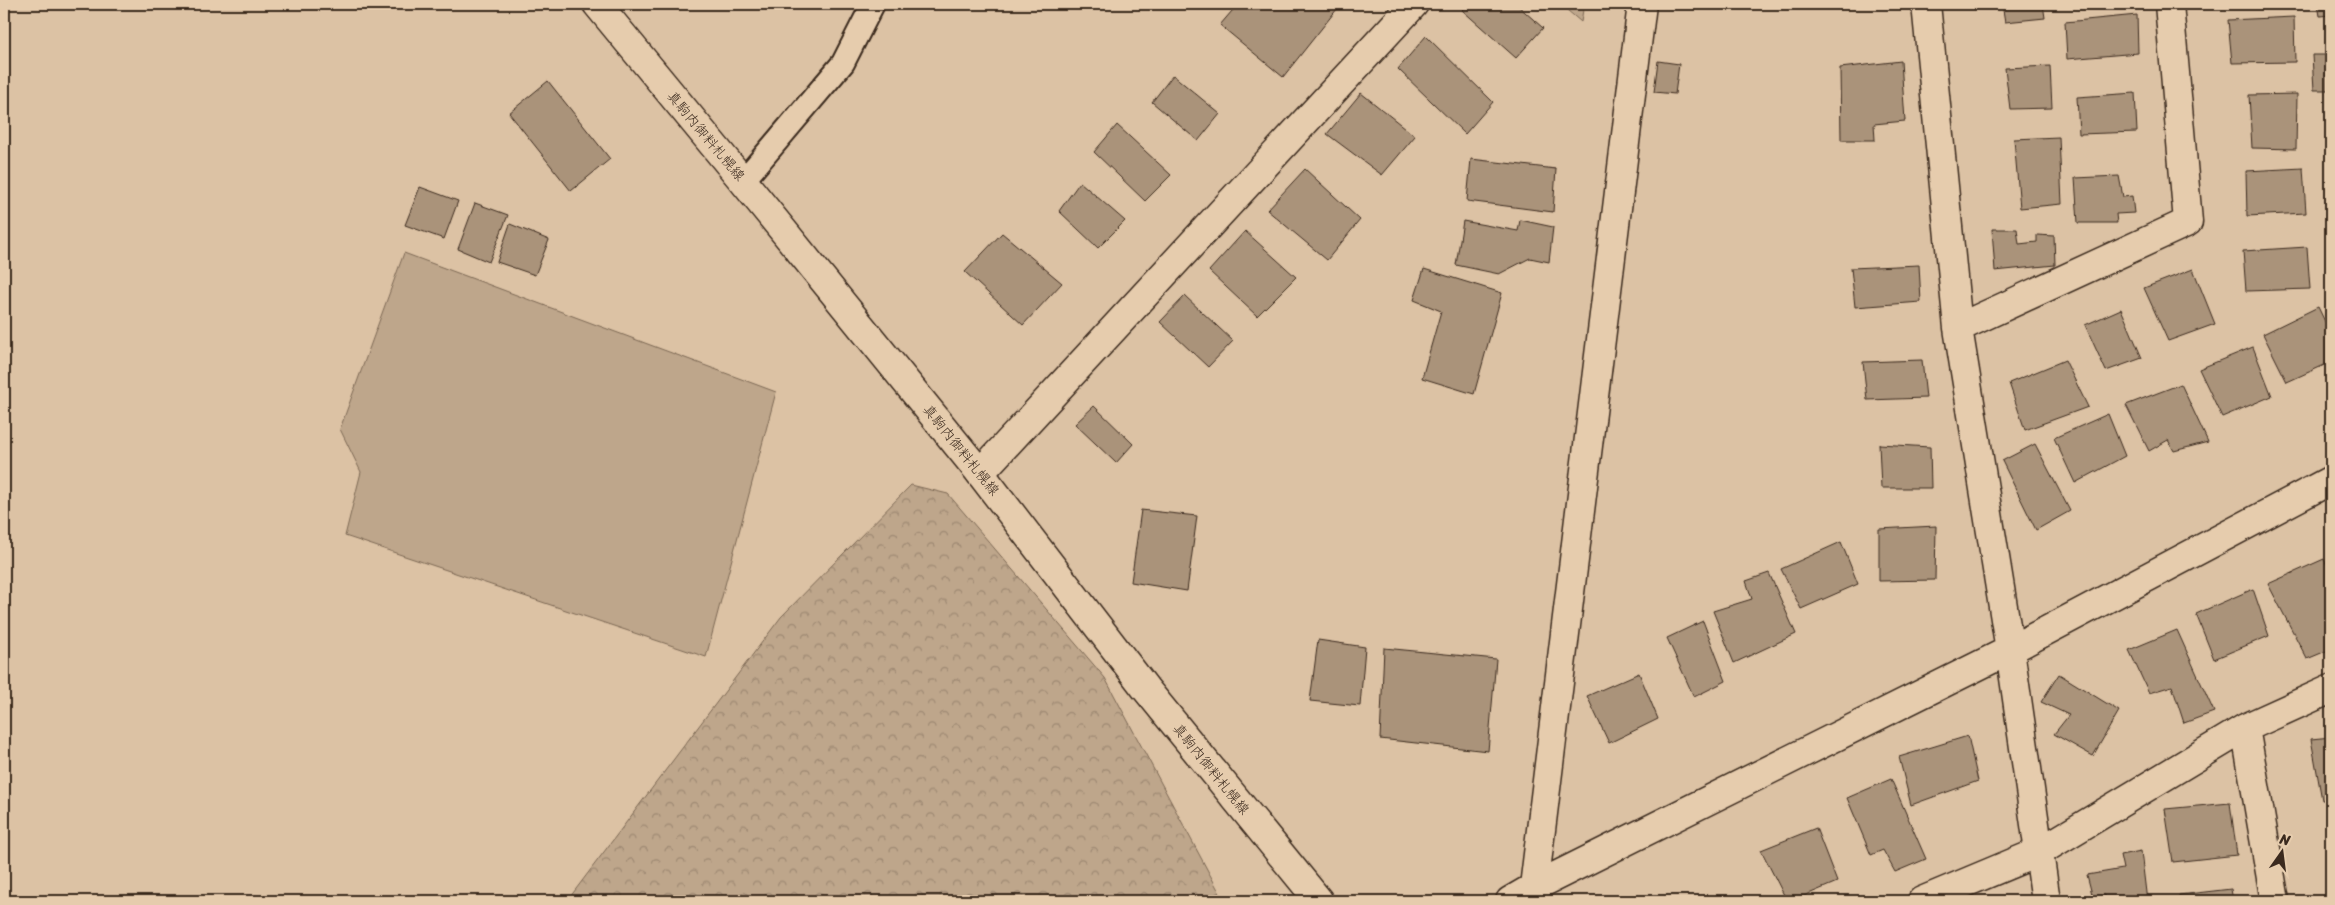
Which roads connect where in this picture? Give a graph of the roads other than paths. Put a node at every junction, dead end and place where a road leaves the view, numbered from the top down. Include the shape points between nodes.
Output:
1 (597, 4) edge
2 (873, 4) edge
3 (1414, 4) edge
4 (1642, 4) edge
5 (1926, 4) edge
6 (2169, 4) edge
7 (743, 181) junction
8 (1958, 328) junction
9 (980, 474) junction
10 (2331, 480) edge
11 (2010, 650) junction
12 (2331, 689) edge
13 (2245, 728) junction
14 (2039, 852) junction
15 (1534, 887) junction
16 (1319, 901) edge
17 (1510, 901) edge
18 (1922, 901) edge
19 (2046, 901) edge
20 (2275, 901) edge

1 - 7 street, 真駒内御料札幌線
2 - 7 lane via 843,63
3 - 9 street
4 - 15 street
5 - 8 street
6 - 8 street via 2188,222
7 - 9 street, 真駒内御料札幌線
8 - 11 street
9 - 16 street, 真駒内御料札幌線 via 1146,689
10 - 11 street
11 - 14 street
11 - 15 street
12 - 13 street
13 - 14 street
13 - 20 street
14 - 18 street
14 - 19 street
15 - 17 street

